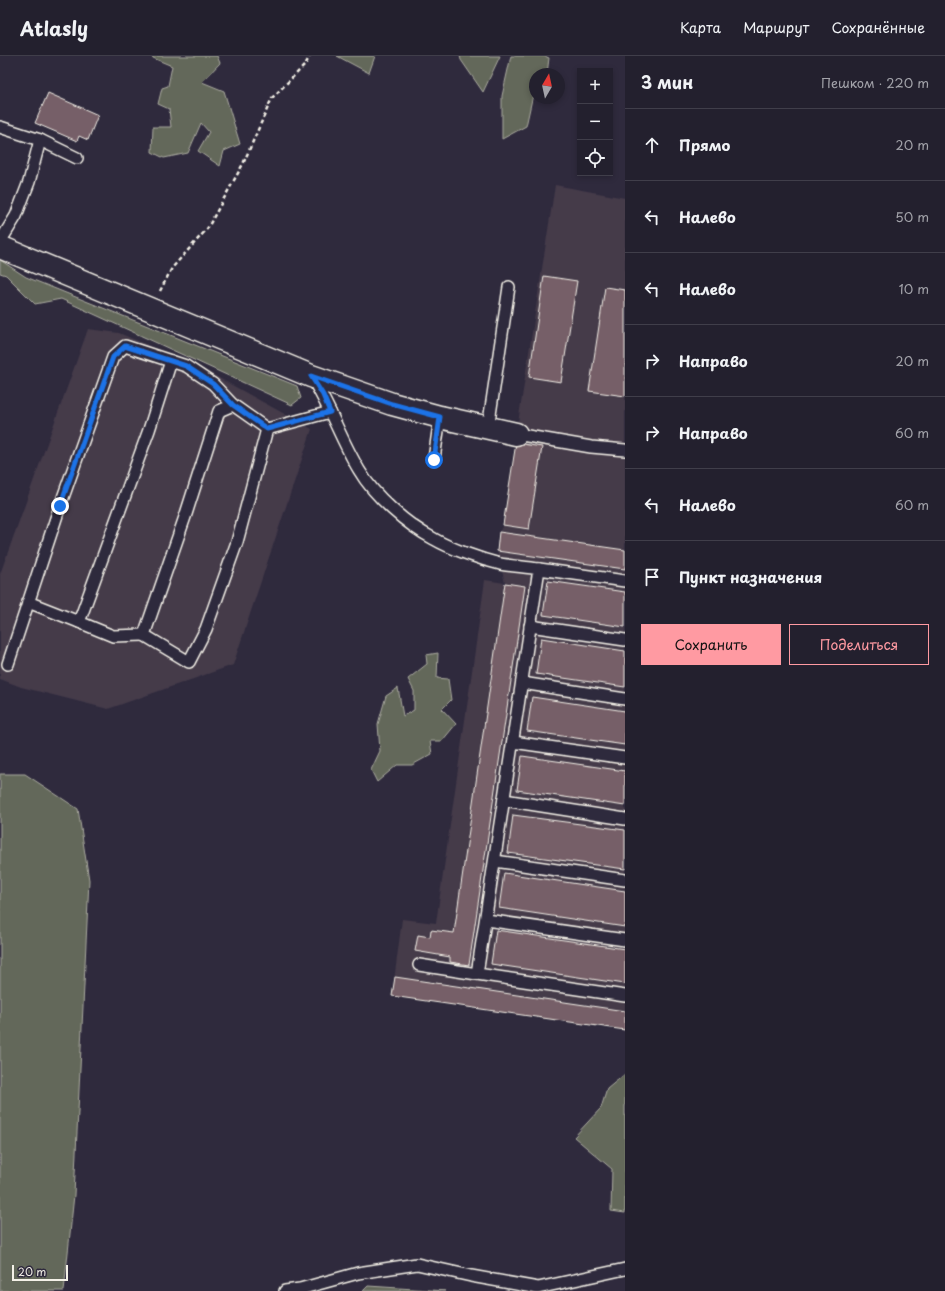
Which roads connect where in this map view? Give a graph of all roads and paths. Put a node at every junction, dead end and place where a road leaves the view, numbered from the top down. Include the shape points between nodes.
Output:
1 (310, 56) edge
2 (0, 127) edge
3 (40, 140) junction
4 (77, 158) dead end
5 (0, 242) edge
6 (0, 247) edge
7 (509, 287) dead end
8 (150, 309) junction
9 (171, 361) junction
10 (311, 376) junction
11 (233, 405) junction
12 (330, 412) junction
13 (440, 417) junction
14 (488, 428) junction
15 (267, 429) junction
16 (516, 434) joint
17 (625, 450) edge
18 (434, 460) dead end
19 (539, 569) junction
20 (625, 581) edge
21 (28, 602) junction
22 (79, 622) junction
23 (530, 626) junction
24 (144, 635) junction
25 (625, 640) edge
26 (8, 664) dead end
27 (522, 683) junction
28 (625, 699) edge
29 (513, 742) junction
30 (625, 758) edge
31 (504, 800) junction
32 (625, 818) edge
33 (495, 861) junction
34 (625, 880) edge
35 (486, 920) junction
36 (625, 940) edge
37 (419, 965) dead end
38 (477, 974) junction
39 (625, 996) edge
40 (625, 1269) edge
41 (285, 1291) edge

1 - 8 path via 305,65 272,98 243,164 207,229 172,268
2 - 3 lane
3 - 4 lane
3 - 5 lane via 29,182 16,216
6 - 8 street
7 - 14 lane
8 - 10 street
9 - 11 lane via 186,366 213,384
9 - 21 lane via 125,346 113,357
9 - 22 lane via 149,430
10 - 12 lane
10 - 13 street via 392,404
11 - 15 lane
11 - 24 lane via 218,411
12 - 15 lane
12 - 19 lane via 359,471 381,499 406,520 434,540 470,555 500,564
13 - 14 street
13 - 18 lane
14 - 16 street
15 - 24 lane via 237,542 206,629 189,662
16 - 17 lane
19 - 20 lane
19 - 23 lane
21 - 22 lane
21 - 26 lane
22 - 24 lane via 114,636
23 - 25 lane
23 - 27 lane
27 - 28 lane
27 - 29 lane
29 - 30 lane
29 - 31 lane
31 - 32 lane
31 - 33 lane
33 - 34 lane
33 - 35 lane
35 - 36 lane
35 - 38 lane
37 - 38 lane
38 - 39 lane
40 - 41 lane via 538,1288 417,1264 358,1273

